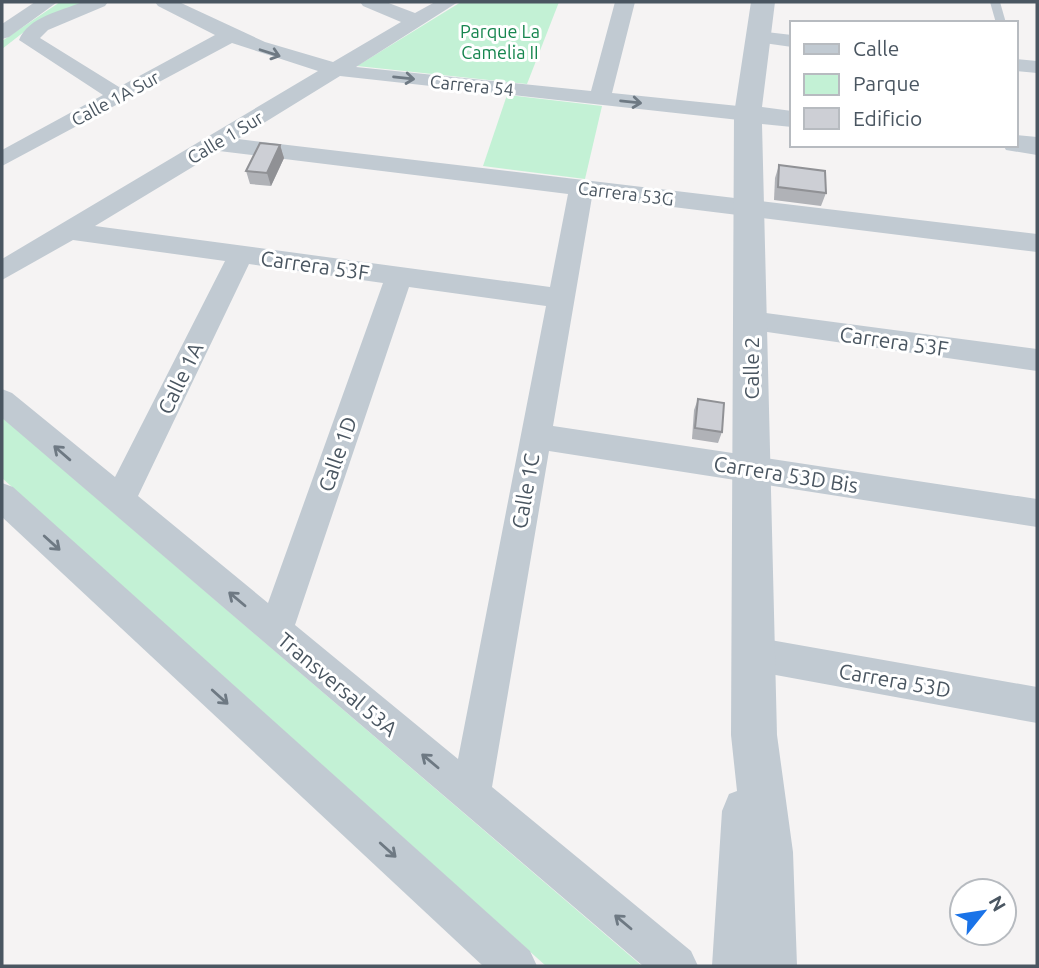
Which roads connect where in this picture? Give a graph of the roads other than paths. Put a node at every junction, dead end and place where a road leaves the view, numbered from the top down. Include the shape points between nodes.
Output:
1 (47, 2) edge
2 (98, 2) edge
3 (165, 2) edge
4 (370, 2) edge
5 (448, 2) edge
6 (625, 2) edge
7 (763, 2) edge
8 (995, 2) edge
9 (416, 21) junction
10 (1000, 21) edge
11 (2, 33) edge
12 (229, 36) junction
13 (757, 37) junction
14 (790, 41) edge
15 (1018, 65) edge
16 (1037, 67) edge
17 (337, 69) junction
18 (118, 96) junction
19 (600, 99) junction
20 (748, 114) junction
21 (790, 119) edge
22 (214, 144) junction
23 (1018, 144) edge
24 (1037, 146) edge
25 (2, 159) edge
26 (581, 188) junction
27 (749, 208) junction
28 (68, 231) junction
29 (1037, 243) edge
30 (241, 255) junction
31 (2, 271) edge
32 (399, 276) junction
33 (561, 298) junction
34 (750, 321) junction
35 (1037, 360) edge
36 (2, 401) edge
37 (535, 436) junction
38 (752, 469) junction
39 (2, 497) edge
40 (119, 502) junction
41 (1037, 513) edge
42 (276, 632) junction
43 (754, 654) junction
44 (1037, 705) edge
45 (754, 736) junction
46 (471, 795) junction
47 (492, 958) edge
48 (676, 966) edge
49 (739, 966) edge
50 (769, 966) edge

1 - 11 street
2 - 18 street via 41,26 29,40
3 - 12 street, Carrera 54
4 - 9 street
5 - 9 street, Calle 1 Sur
6 - 19 street
7 - 13 street, Calle 2
8 - 10 lane
9 - 17 street, Calle 1 Sur
12 -> 17 street, Carrera 54 via 307,64
12 - 18 street, Calle 1A Sur
13 - 14 street
13 - 20 street, Calle 2
15 - 16 street
17 -> 19 street, Carrera 54
17 - 22 street, Calle 1 Sur
18 - 25 street, Calle 1A Sur
19 -> 20 street, Carrera 54
20 - 21 street, Carrera 54
20 - 27 street, Calle 2
22 - 26 street, Carrera 53G
22 - 28 street, Calle 1 Sur
23 - 24 street
26 - 27 street, Carrera 53G
26 - 33 street, Calle 1C
27 - 29 street, Carrera 53G
27 - 34 street, Calle 2
28 - 30 street, Carrera 53F
28 - 31 street, Calle 1 Sur
30 - 32 street, Carrera 53F
30 - 40 street, Calle 1A
32 - 33 street, Carrera 53F
32 - 42 street, Calle 1D
33 - 37 street, Calle 1C
34 - 35 street, Carrera 53F
34 - 38 street, Calle 2
40 -> 36 street, Transversal 53A
37 - 38 street, Carrera 53D Bis
37 - 46 street, Calle 1C
38 - 41 street, Carrera 53D Bis
38 - 43 street, Calle 2
39 -> 47 street
42 -> 40 street, Transversal 53A
46 -> 42 street, Transversal 53A
43 - 44 street, Carrera 53D
43 - 45 street, Calle 2
45 - 49 street, Calle 2 via 742,848
45 - 50 street, Calle 2 via 768,852
48 -> 46 street, Transversal 53A

